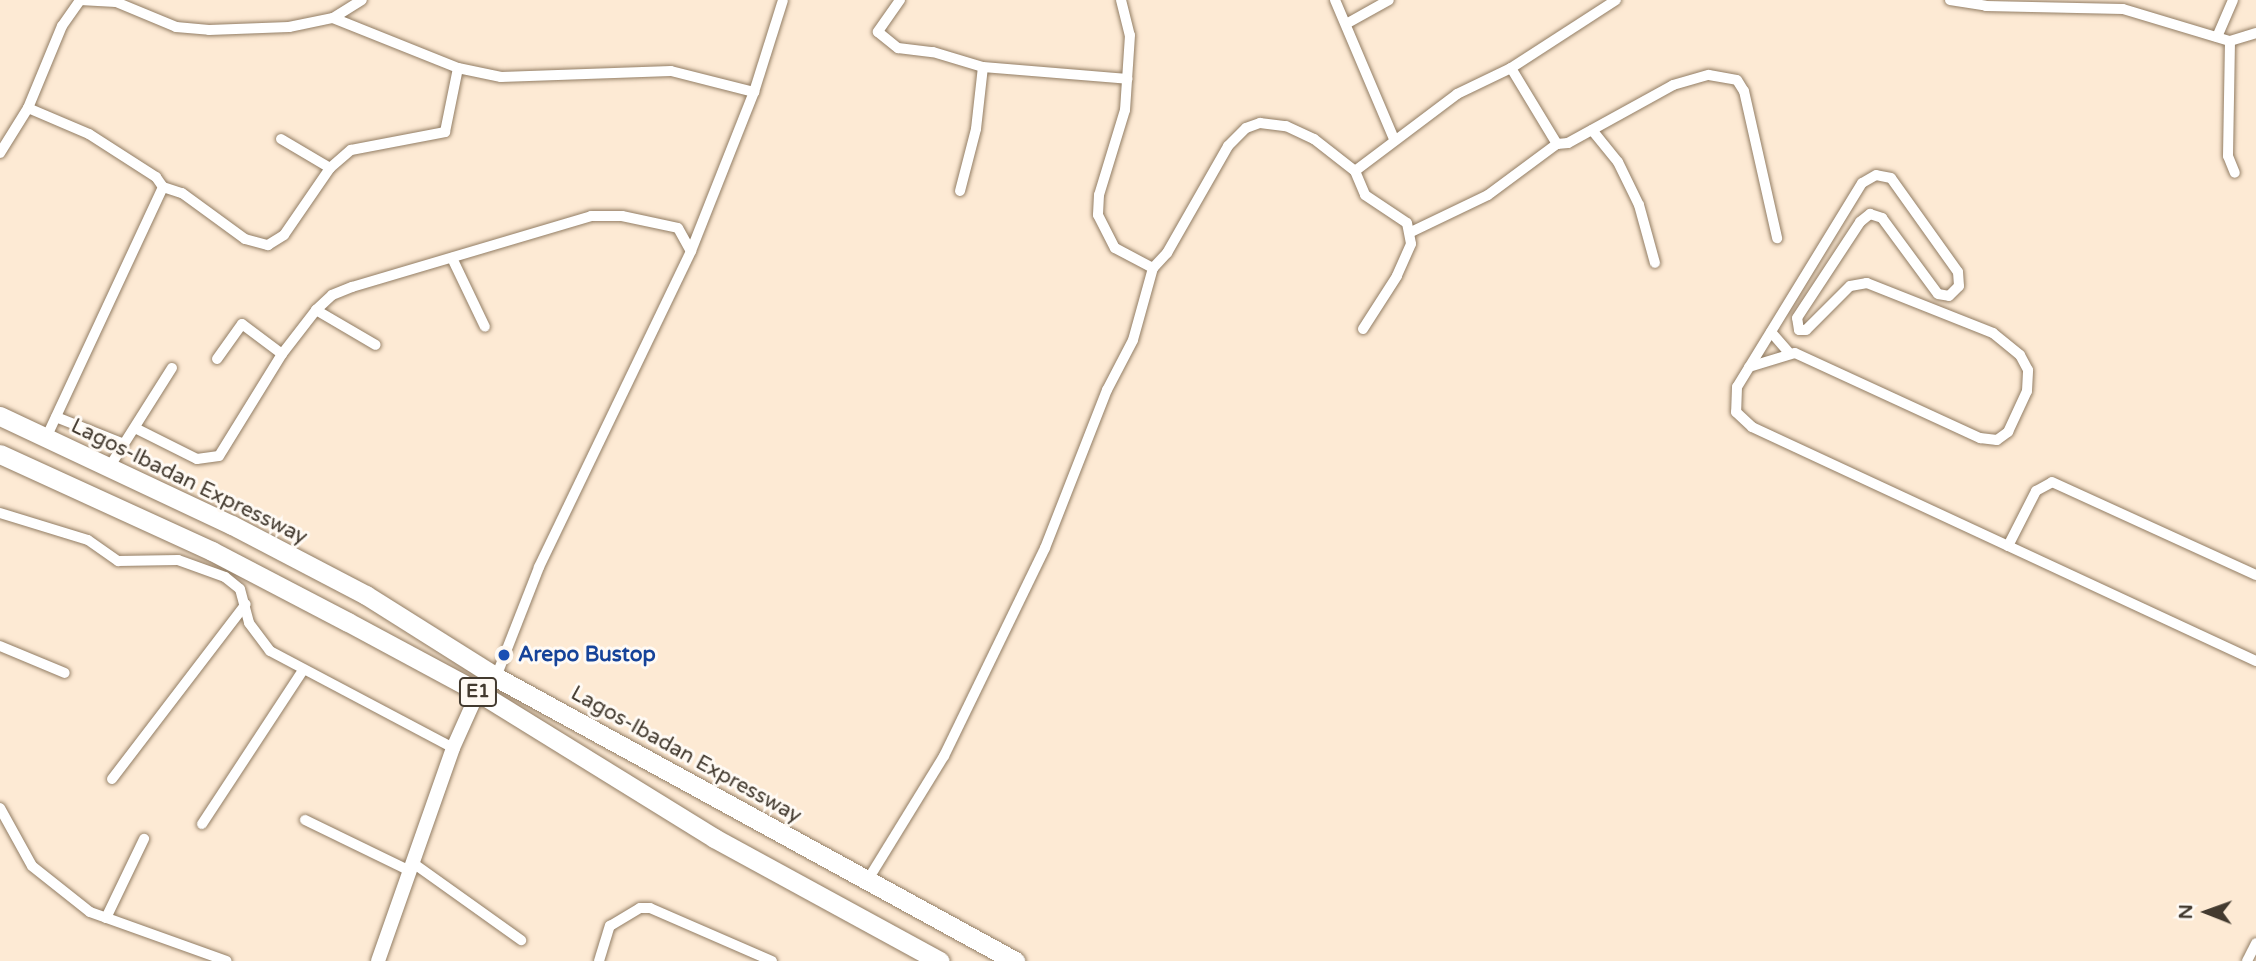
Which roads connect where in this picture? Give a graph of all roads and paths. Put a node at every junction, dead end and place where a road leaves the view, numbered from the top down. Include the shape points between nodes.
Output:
1 (80, 0) edge
2 (362, 0) edge
3 (783, 0) edge
4 (900, 0) edge
5 (1121, 0) edge
6 (1335, 0) edge
7 (1389, 0) edge
8 (1950, 0) edge
9 (2233, 0) edge
10 (117, 1) edge
11 (1611, 1) edge
12 (333, 18) junction
13 (1346, 24) junction
14 (2256, 33) edge
15 (2217, 37) junction
16 (2230, 41) junction
17 (983, 67) junction
18 (458, 68) junction
19 (1511, 68) junction
20 (1128, 79) junction
21 (754, 92) junction
22 (28, 108) junction
23 (1592, 130) junction
24 (281, 139) dead end
25 (1394, 139) junction
26 (1557, 144) junction
27 (0, 153) edge
28 (330, 168) junction
29 (1355, 171) junction
30 (2235, 173) dead end
31 (163, 187) junction
32 (960, 191) dead end
33 (1411, 232) junction
34 (1777, 238) dead end
35 (691, 251) junction
36 (452, 258) junction
37 (1656, 263) dead end
38 (1153, 268) junction
39 (316, 310) junction
40 (485, 327) dead end
41 (1363, 329) dead end
42 (1771, 332) junction
43 (376, 345) dead end
44 (1789, 353) junction
45 (282, 354) junction
46 (217, 359) dead end
47 (1749, 367) junction
48 (172, 368) dead end
49 (0, 416) edge
50 (56, 417) junction
51 (137, 429) junction
52 (46, 438) junction
53 (124, 444) junction
54 (0, 454) edge
55 (110, 466) junction
56 (0, 513) edge
57 (2008, 546) junction
58 (2256, 575) edge
59 (246, 604) junction
60 (0, 646) edge
61 (2256, 661) edge
62 (303, 670) junction
63 (65, 673) dead end
64 (496, 677) junction
65 (478, 692) junction
66 (453, 748) junction
67 (112, 779) dead end
68 (2, 817) edge
69 (306, 820) dead end
70 (202, 824) dead end
71 (144, 839) dead end
72 (411, 867) junction
73 (867, 881) junction
74 (106, 918) junction
75 (521, 940) dead end
76 (2256, 943) edge
77 (226, 961) edge
78 (378, 961) edge
79 (599, 961) edge
80 (772, 961) edge
81 (940, 961) edge
82 (1015, 961) edge
83 (2247, 961) edge

1 - 10 street
1 - 22 street via 62,26
2 - 12 street
3 - 21 street
4 - 17 street via 878,32 887,40 898,48 933,52
5 - 20 street via 1130,35
6 - 13 street
7 - 13 street
8 - 15 street via 1986,6 2123,9
9 - 15 street
10 - 12 street via 176,27 209,30 289,27
11 - 19 street
12 - 18 street
13 - 25 street
14 - 16 street
15 - 16 street
16 - 30 street via 2228,156
17 - 20 street
17 - 32 street via 976,129
18 - 21 street via 524,79 671,71
18 - 28 street via 445,132 359,145
19 - 25 street via 1457,94
19 - 26 street
20 - 38 street via 1098,215 1115,248
21 - 35 street
22 - 27 street
22 - 31 street via 89,134 156,177
23 - 26 street
23 - 34 street via 1673,85 1709,75 1737,80 1744,91
23 - 37 street via 1618,162 1634,194
24 - 28 street
25 - 29 street
26 - 33 street via 1488,195
28 - 31 street via 285,235 268,245 245,239 183,193
29 - 33 street via 1365,195 1407,223
29 - 38 street via 1314,139 1286,126 1260,123 1245,128 1228,146 1167,253
31 - 50 street
33 - 41 street via 1397,276
35 - 36 street via 678,229 622,216 590,216
35 - 64 street via 539,567
36 - 39 street via 352,287 332,295
36 - 40 street
38 - 73 street via 1133,340 1107,390 1045,548 944,756
39 - 43 street
39 - 45 street
42 - 44 street
42 - 44 street via 1862,183 1885,175 1902,190 1958,272 1959,286 1949,296 1938,294 1882,218 1870,214 1860,222 1797,318 1799,330 1806,330 1850,286 1874,284 2006,341 2020,355 2029,383 2008,432 2003,438 1988,440
42 - 47 street
44 - 47 street
45 - 46 street via 242,324
45 - 51 street via 219,456 197,459
47 - 57 street via 1734,403 1736,412 1752,427
48 - 51 street
49 - 52 highway, Lagos-Ibadan Expressway / E1
50 - 52 street
50 - 53 street
51 - 53 street
52 - 55 highway, Lagos-Ibadan Expressway / E1
53 - 55 street
54 - 65 highway, E1 via 212,551
55 - 64 highway, Lagos-Ibadan Expressway / E1 via 366,595
56 - 59 street via 88,540 118,561 178,561 201,566 240,589
57 - 58 street via 2036,491 2052,482
57 - 61 street
59 - 62 street via 258,639
59 - 67 street
60 - 63 street
62 - 66 street
62 - 70 street
64 - 73 highway, Lagos-Ibadan Expressway / E1
65 - 66 street
65 - 81 highway, E1 via 714,838
66 - 72 street
68 - 74 street via 32,866 90,912
69 - 72 street
71 - 74 street
72 - 75 street
72 - 78 street
73 - 82 highway, Lagos-Ibadan Expressway / E1
74 - 77 street
76 - 83 street
79 - 80 street via 610,926 640,908 650,908

